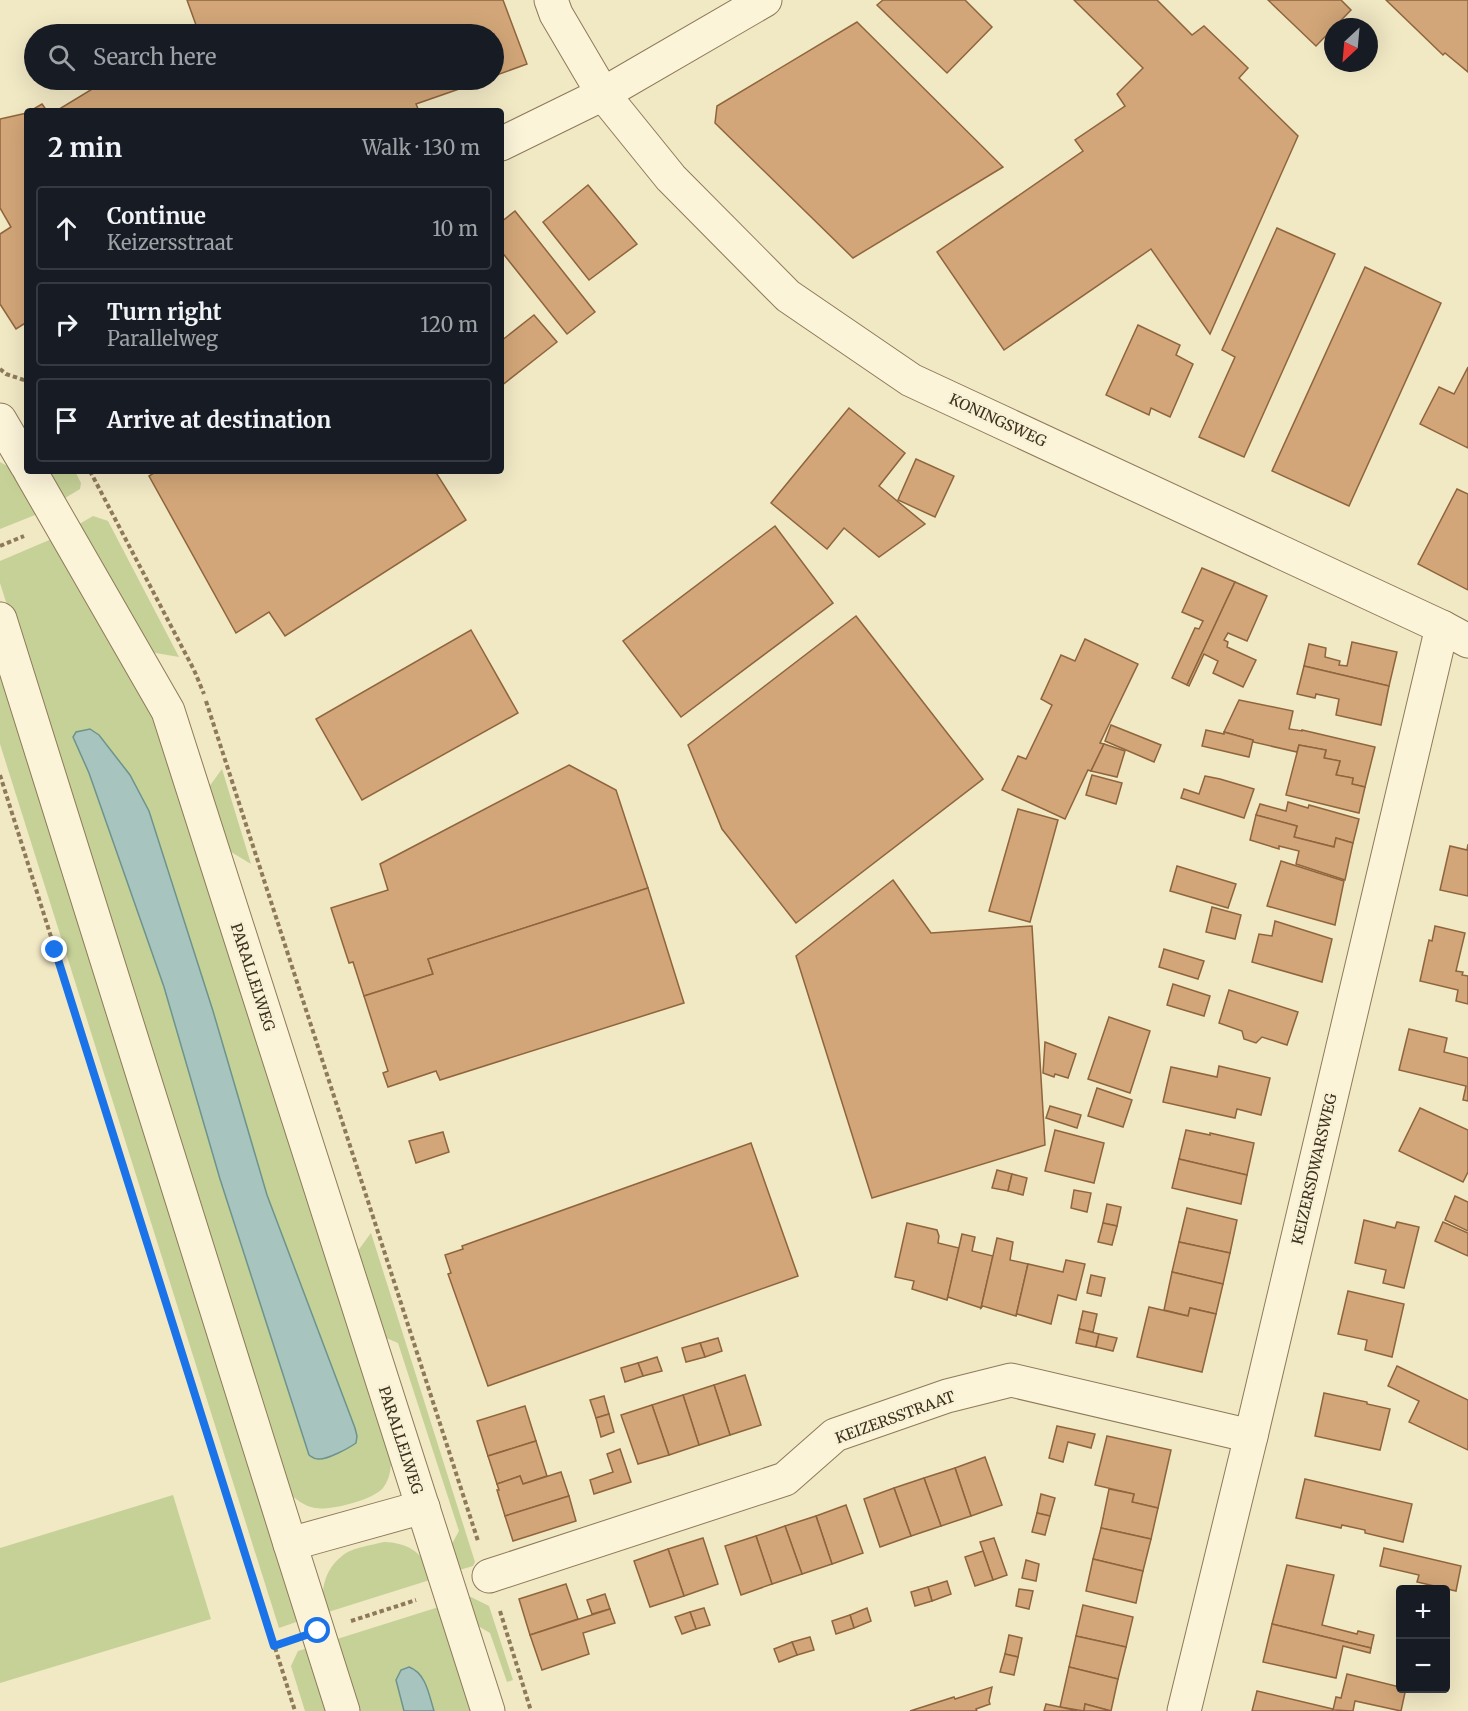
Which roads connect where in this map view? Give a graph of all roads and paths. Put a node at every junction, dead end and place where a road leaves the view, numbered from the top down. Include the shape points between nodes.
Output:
1 (550, 0) edge
2 (765, 0) edge
3 (603, 94) junction
4 (504, 143) edge
5 (0, 369) edge
6 (24, 380) edge
7 (7, 419) edge
8 (24, 459) edge
9 (32, 474) edge
10 (0, 619) edge
11 (1455, 634) edge
12 (0, 775) edge
13 (1251, 1436) junction
14 (423, 1506) junction
15 (290, 1544) junction
16 (489, 1576) dead end
17 (448, 1590) junction
18 (318, 1631) junction
19 (274, 1646) junction
20 (295, 1711) edge
21 (344, 1711) edge
22 (488, 1711) edge
23 (1184, 1711) edge

1 - 3 street, KONINGSWEG
2 - 3 street
3 - 4 street
3 - 11 street, KONINGSWEG via 671,178 788,296 911,380
5 - 6 path
7 - 8 street
9 - 14 street, PARALLELWEG via 168,711
10 - 15 street
11 - 13 street, KEIZERSDWARSWEG
12 - 19 path
13 - 16 street, KEIZERSSTRAAT via 1011,1380 947,1396 836,1435 785,1479
13 - 23 street, KEIZERSDWARSWEG
14 - 15 street, PARALLELWEG
14 - 17 street, PARALLELWEG
15 - 18 street
17 - 18 path
17 - 22 street, PARALLELWEG
18 - 19 path
18 - 21 street
19 - 20 path

